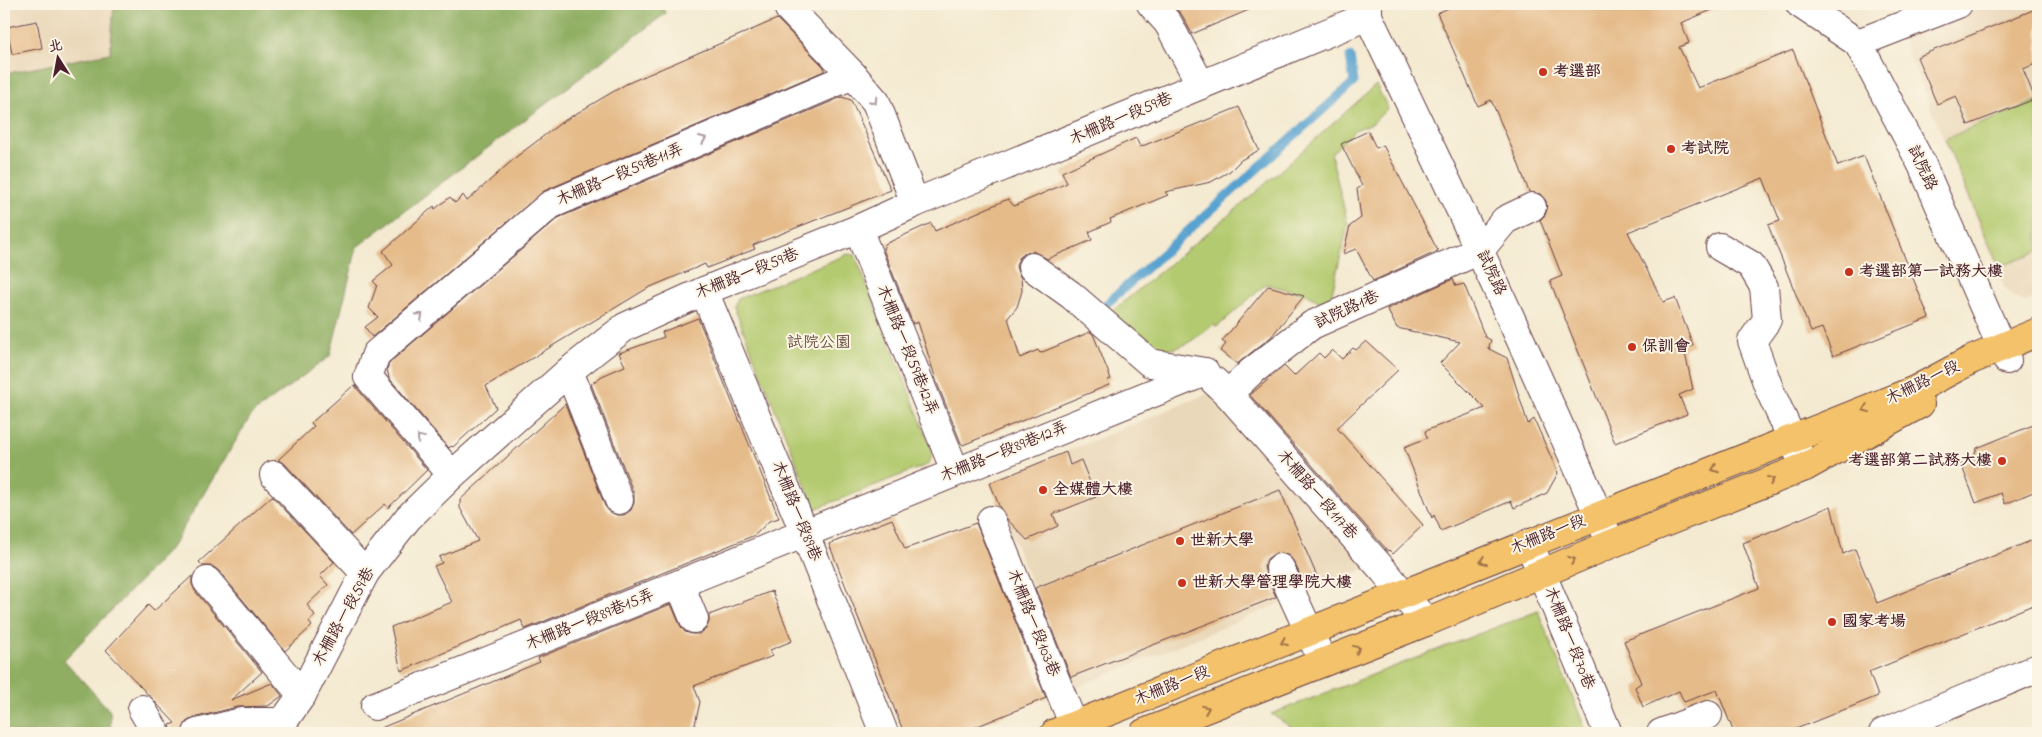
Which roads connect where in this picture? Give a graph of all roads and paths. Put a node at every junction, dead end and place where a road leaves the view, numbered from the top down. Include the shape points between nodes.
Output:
1 (1151, 4) edge
2 (1800, 4) edge
3 (1958, 4) edge
4 (789, 9) dead end
5 (1368, 10) edge
6 (1858, 43) junction
7 (853, 75) junction
8 (1201, 85) junction
9 (915, 204) junction
10 (1532, 207) dead end
11 (858, 229) junction
12 (1720, 247) dead end
13 (1480, 250) junction
14 (1032, 267) dead end
15 (704, 291) junction
16 (2038, 332) edge
17 (2038, 347) edge
18 (2004, 354) junction
19 (569, 371) junction
20 (1205, 372) junction
21 (1228, 394) junction
22 (1792, 438) junction
23 (1805, 467) junction
24 (955, 471) junction
25 (274, 475) dead end
26 (452, 475) junction
27 (619, 500) dead end
28 (1599, 515) junction
29 (991, 520) dead end
30 (805, 534) junction
31 (1529, 543) junction
32 (1611, 544) junction
33 (1280, 568) dead end
34 (1542, 572) junction
35 (365, 573) junction
36 (208, 581) dead end
37 (680, 585) junction
38 (1404, 594) junction
39 (694, 619) dead end
40 (1426, 622) junction
41 (1309, 632) junction
42 (1323, 662) junction
43 (2038, 668) edge
44 (302, 695) junction
45 (375, 706) dead end
46 (142, 709) dead end
47 (1708, 715) dead end
48 (283, 728) edge
49 (1065, 729) edge
50 (156, 733) edge
51 (197, 733) edge
52 (884, 733) edge
53 (1144, 733) edge
54 (1608, 733) edge
55 (1662, 733) edge
56 (1883, 733) edge

1 - 8 street via 1168,23
2 - 6 street, 試院路
3 - 6 street
4 - 7 street
5 - 8 street, 木柵路一段59巷
5 - 13 street, 試院路
6 - 18 street, 試院路 via 1922,165
7 -> 9 street via 876,102
26 -> 7 street, 木柵路一段59巷11弄 via 368,377 376,354 550,205
8 - 9 street, 木柵路一段59巷
9 - 11 street, 木柵路一段59巷
10 - 13 street via 1505,220
11 - 15 street, 木柵路一段59巷
11 - 24 street, 木柵路一段59巷12弄
12 - 22 street via 1751,265 1764,287 1767,320 1752,341
13 - 21 street, 試院路1巷 via 1312,325
13 - 28 street, 試院路
14 - 20 street via 1071,295 1114,346 1150,362
15 - 19 street, 木柵路一段59巷 via 625,326
15 - 30 street, 木柵路一段89巷
16 - 18 main road, 木柵路一段
17 - 18 main road, 木柵路一段
18 -> 22 main road, 木柵路一段 via 1971,360 1915,390
18 - 23 main road, 木柵路一段 via 1976,373
19 - 26 street, 木柵路一段59巷
19 - 27 street
20 - 21 street, 木柵路一段117巷
20 - 24 street, 木柵路一段89巷12弄
21 - 38 street, 木柵路一段117巷
22 - 23 street
22 -> 28 main road, 木柵路一段
32 -> 23 main road, 木柵路一段
24 - 30 street, 木柵路一段89巷12弄
25 - 35 street
26 - 35 street, 木柵路一段59巷 via 408,518
28 - 31 main road, 木柵路一段
28 - 32 street, 試院路
29 - 49 street, 木柵路一段103巷
30 - 37 street, 木柵路一段89巷15弄
30 - 52 street, 木柵路一段89巷
31 - 34 street, 木柵路一段70巷
31 -> 38 main road, 木柵路一段
34 -> 32 main road, 木柵路一段
33 - 41 street
34 - 40 main road, 木柵路一段
34 - 54 street, 木柵路一段70巷
35 - 44 street, 木柵路一段59巷
36 - 44 street
37 - 39 street
37 - 45 street, 木柵路一段89巷15弄
38 - 40 street, 木柵路一段117巷
38 - 41 main road, 木柵路一段
42 -> 40 main road, 木柵路一段
41 - 42 street
41 -> 49 main road, 木柵路一段
53 -> 42 main road, 木柵路一段
43 - 56 street
44 - 48 street, 木柵路一段59巷
46 - 50 street
47 - 55 street
48 - 51 street via 241,722

